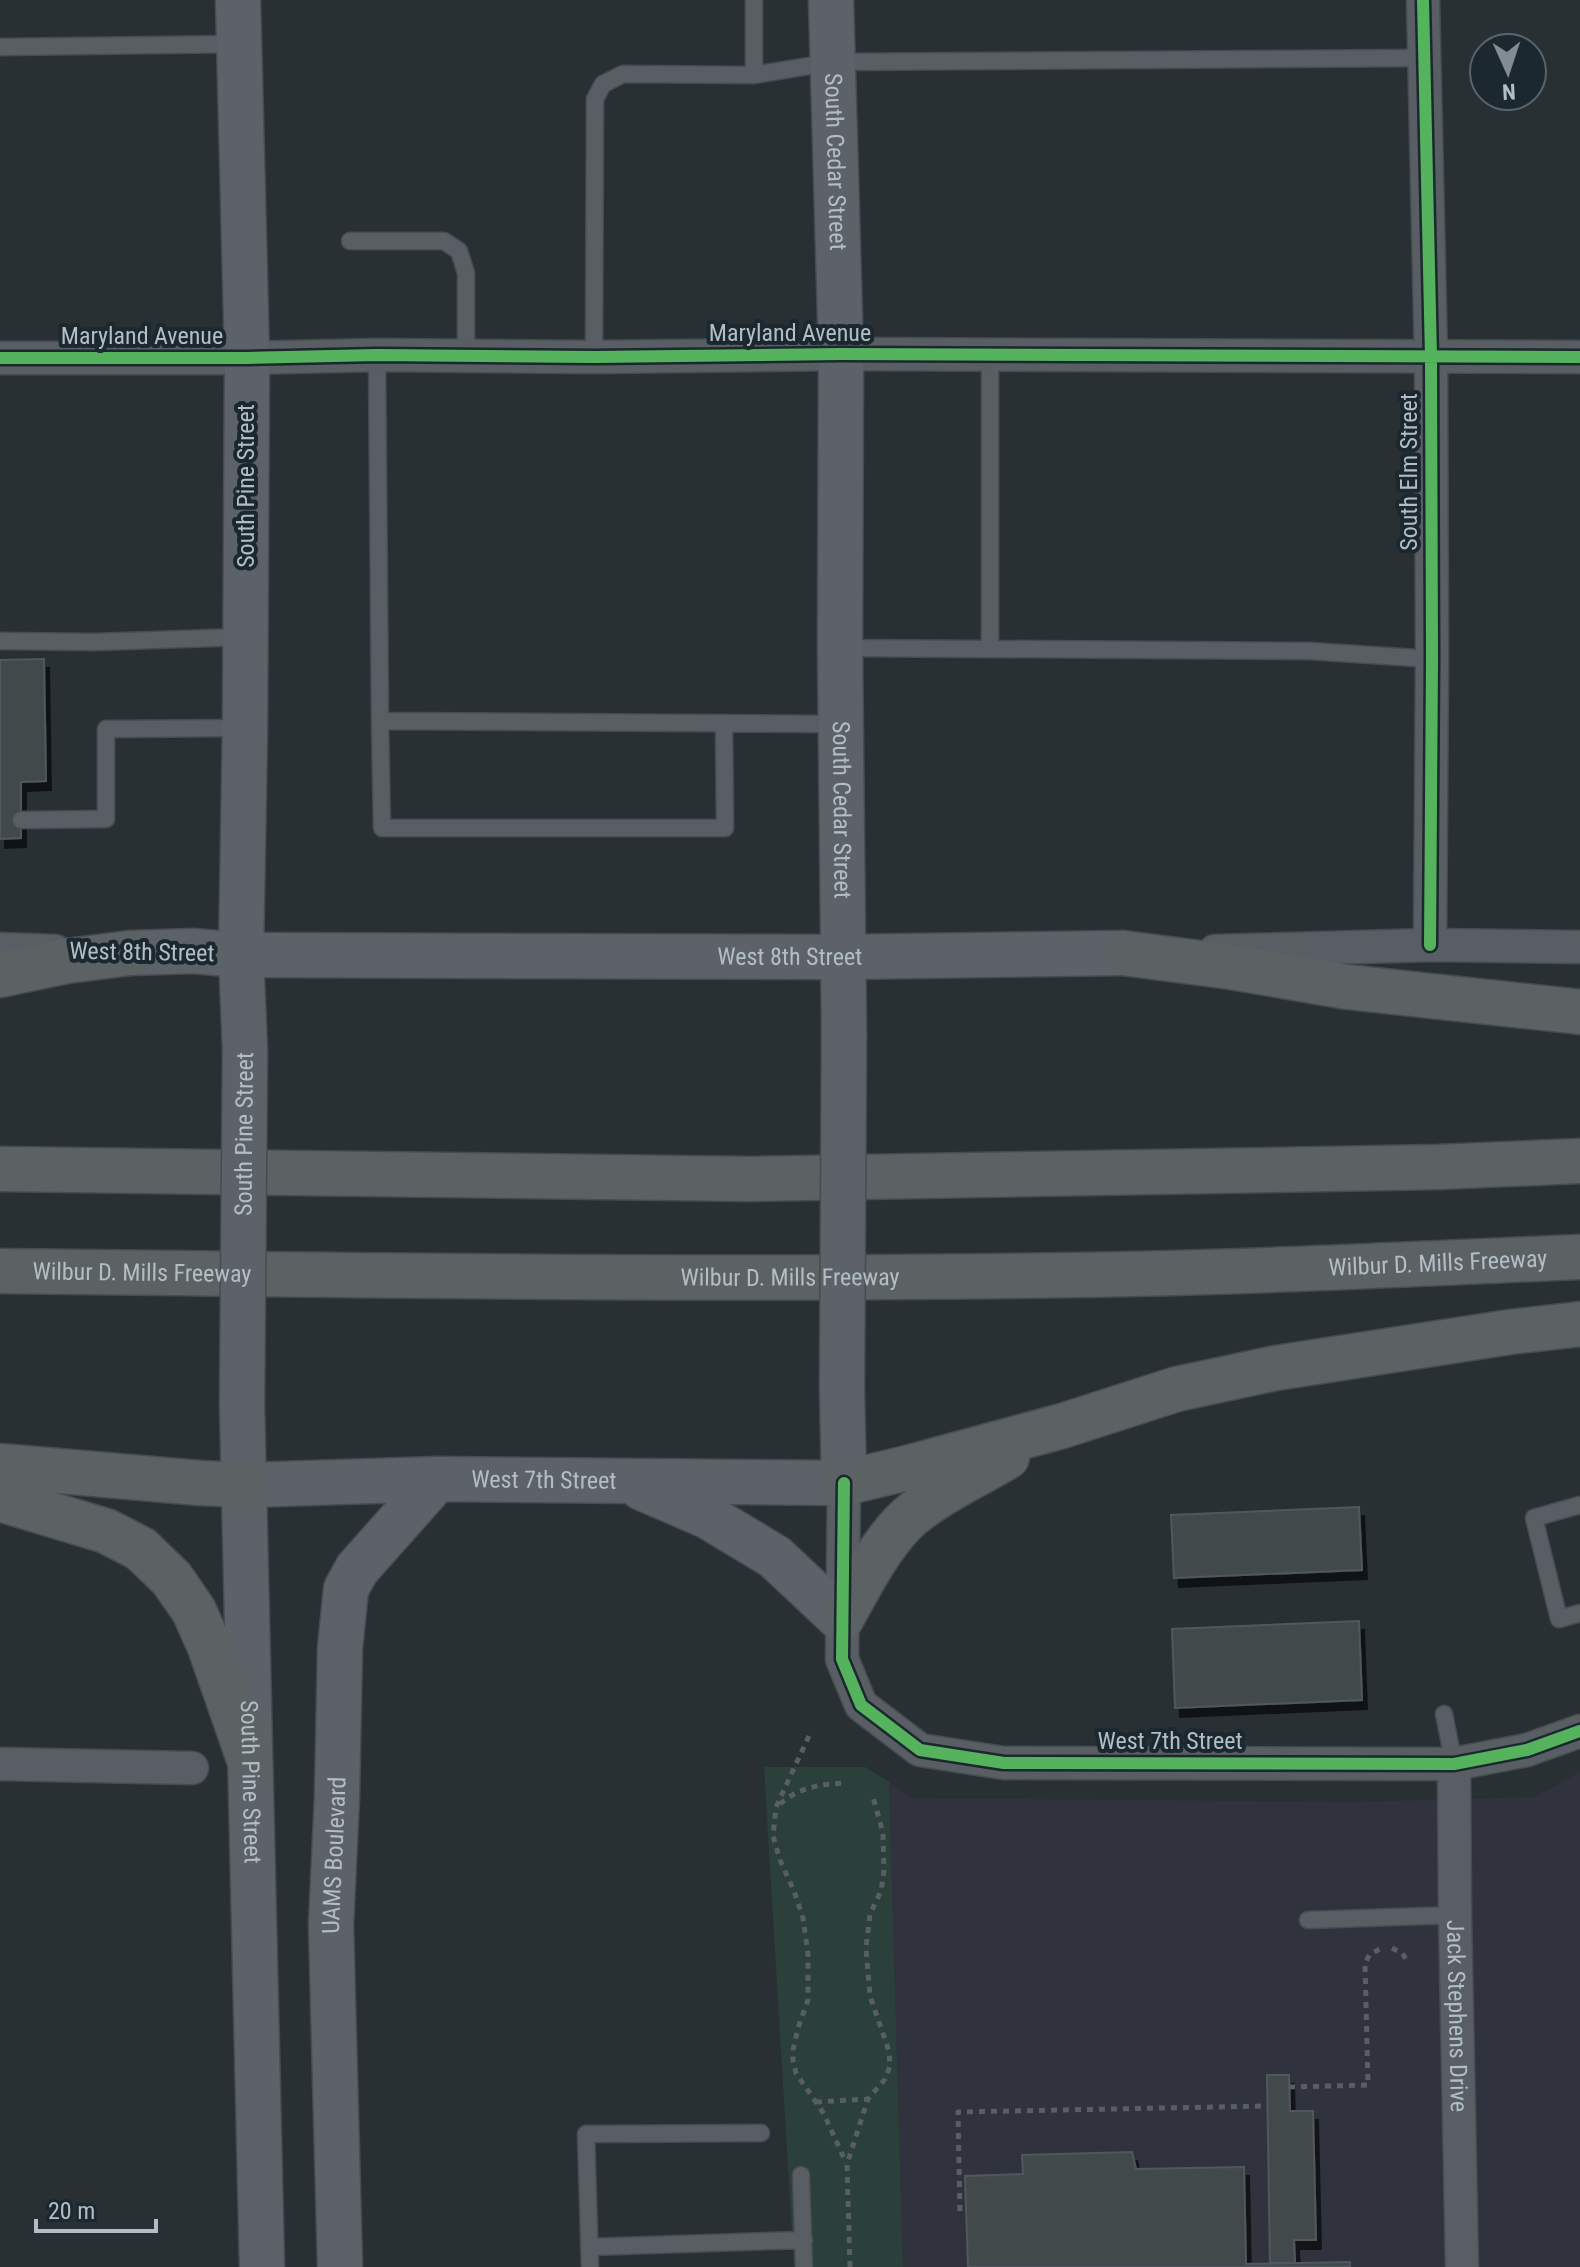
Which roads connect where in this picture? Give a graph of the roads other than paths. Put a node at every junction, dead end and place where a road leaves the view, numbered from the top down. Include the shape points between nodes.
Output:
1 (238, 0) edge
2 (754, 0) edge
3 (831, 0) edge
4 (1423, 0) edge
5 (238, 44) junction
6 (0, 47) edge
7 (1424, 58) junction
8 (833, 62) junction
9 (754, 75) junction
10 (350, 241) dead end
11 (841, 354) junction
12 (377, 355) junction
13 (990, 355) junction
14 (466, 356) junction
15 (594, 357) junction
16 (1580, 357) edge
17 (0, 358) edge
18 (247, 358) junction
19 (1431, 358) junction
20 (246, 637) junction
21 (0, 641) edge
22 (990, 647) junction
23 (840, 648) junction
24 (1432, 659) junction
25 (380, 721) junction
26 (724, 724) junction
27 (842, 724) junction
28 (245, 727) junction
29 (21, 820) dead end
30 (1430, 945) junction
31 (1580, 947) edge
32 (0, 949) edge
33 (130, 953) junction
34 (1123, 953) junction
35 (241, 955) junction
36 (843, 957) junction
37 (0, 975) edge
38 (1580, 1012) edge
39 (1580, 1161) edge
40 (0, 1169) edge
41 (1580, 1257) edge
42 (0, 1271) edge
43 (1580, 1324) edge
44 (1062, 1426) junction
45 (0, 1466) edge
46 (437, 1479) junction
47 (625, 1481) junction
48 (844, 1483) junction
49 (244, 1485) junction
50 (0, 1499) edge
51 (1580, 1505) edge
52 (1580, 1613) edge
53 (841, 1619) junction
54 (1444, 1714) dead end
55 (1580, 1731) edge
56 (250, 1762) junction
57 (0, 1764) edge
58 (1454, 1764) junction
59 (192, 1768) dead end
60 (1455, 1915) junction
61 (1308, 1920) dead end
62 (761, 2133) dead end
63 (801, 2175) dead end
64 (804, 2240) junction
65 (589, 2247) junction
66 (262, 2267) edge
67 (340, 2267) edge
68 (590, 2267) edge
69 (804, 2267) edge
70 (1462, 2267) edge

1 - 5 main road, South Pine Street
2 - 9 lane
3 - 8 main road, South Cedar Street
4 - 7 street, South Elm Street
5 - 6 lane
5 - 18 main road, South Pine Street
7 - 8 lane
7 - 19 street, South Elm Street
8 - 9 lane
8 - 11 main road, South Cedar Street
9 - 15 lane via 623,74 603,84 595,99
10 - 14 lane via 444,241 459,251 466,273
11 - 13 street, Maryland Avenue
11 - 15 street, Maryland Avenue
11 - 23 main road, South Cedar Street
12 - 14 street, Maryland Avenue
12 - 18 street, Maryland Avenue
12 - 25 lane
13 - 19 street, Maryland Avenue
13 - 22 lane
14 - 15 street, Maryland Avenue
16 - 19 street, Maryland Avenue
17 - 18 street, Maryland Avenue
18 - 20 main road, South Pine Street
19 - 24 street, South Elm Street
20 - 21 lane
20 - 28 main road, South Pine Street
22 - 23 lane
22 - 24 lane via 1309,651
23 - 27 main road, South Cedar Street
24 - 30 street, South Elm Street
25 - 26 lane
25 - 26 lane via 382,828 725,828
26 - 27 lane
27 - 36 main road, South Cedar Street
28 - 29 lane via 106,729 106,819
28 - 35 main road, South Pine Street
30 - 31 street, West 8th Street
30 - 34 street, West 8th Street
32 - 33 street, West 8th Street
33 - 35 main road, West 8th Street
33 - 37 highway
34 - 36 main road, West 8th Street
34 - 38 highway via 1348,987
35 - 36 main road, West 8th Street
35 - 49 main road, South Pine Street, bridge
36 - 48 main road, South Cedar Street, bridge
39 - 40 highway via 751,1179
41 - 42 highway, Wilbur D. Mills Freeway via 1299,1270 815,1278
43 - 44 highway via 1276,1368 1177,1389
44 - 48 highway
44 - 53 highway via 936,1498 903,1523 875,1558
45 - 49 highway
46 - 47 main road, West 7th Street
46 - 49 main road, West 7th Street
46 - 67 main road, UAMS Boulevard via 357,1569 346,1589 331,1925
47 - 48 main road, West 7th Street
47 - 53 main road via 707,1516 775,1557
48 - 53 street, South Cedar Street
49 - 56 main road, South Pine Street
50 - 56 highway via 106,1531 141,1549 172,1579 210,1647
51 - 52 lane via 1534,1518 1559,1619
53 - 58 street, West 7th Street via 842,1659 861,1705 920,1750 1004,1763
54 - 58 lane
55 - 58 street, West 7th Street via 1527,1750
56 - 66 main road, South Pine Street
57 - 59 street
58 - 60 street, Jack Stephens Drive
60 - 61 lane
60 - 70 street, Jack Stephens Drive
62 - 65 lane via 586,2134
63 - 64 lane
64 - 65 lane
64 - 69 lane
65 - 68 lane

